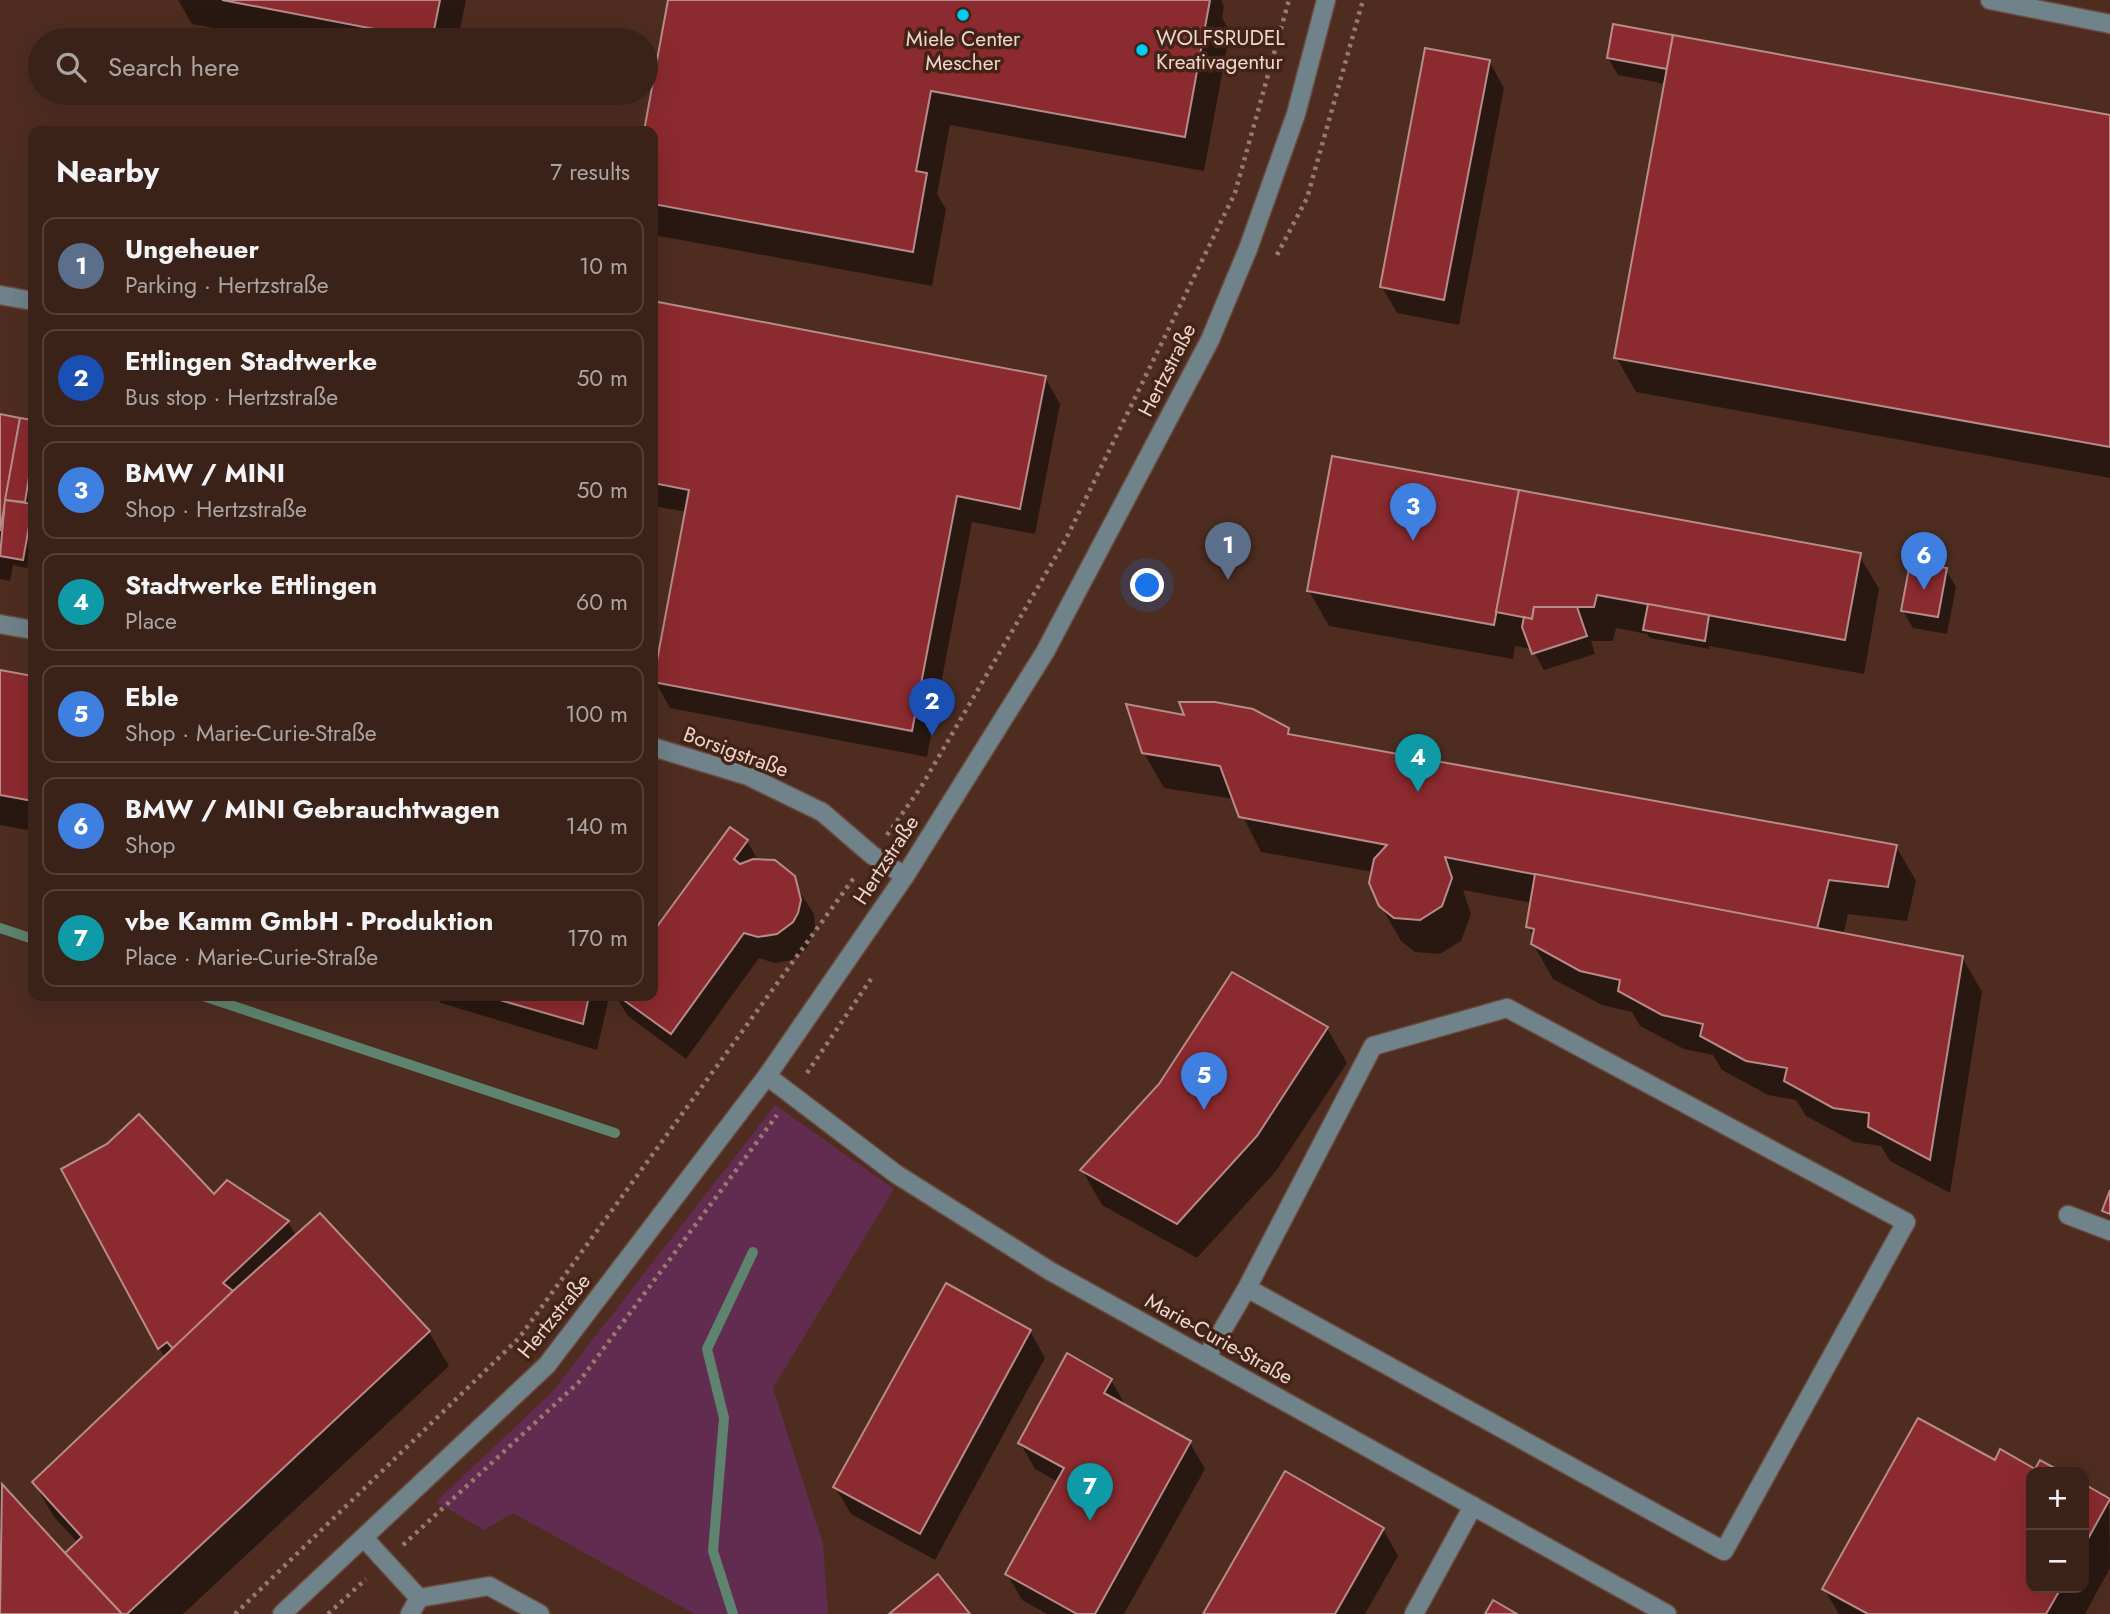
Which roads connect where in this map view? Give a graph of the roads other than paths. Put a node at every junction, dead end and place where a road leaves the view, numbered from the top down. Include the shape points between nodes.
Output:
1 (1326, 0) edge
2 (1990, 0) edge
3 (2110, 24) edge
4 (0, 295) edge
5 (28, 300) edge
6 (0, 624) edge
7 (28, 629) edge
8 (658, 749) edge
9 (905, 876) junction
10 (766, 1076) junction
11 (2068, 1215) dead end
12 (2110, 1231) edge
13 (1247, 1288) junction
14 (1206, 1358) junction
15 (1473, 1506) junction
16 (364, 1538) junction
17 (419, 1598) junction
18 (282, 1614) edge
19 (410, 1614) edge
20 (540, 1614) edge
21 (1414, 1614) edge
22 (1667, 1614) edge

1 - 9 street, Hertzstraße via 1296,114 1210,340 1045,652
2 - 3 street
4 - 5 street
6 - 7 street
8 - 9 street, Borsigstraße via 748,776 821,812
9 - 10 street, Hertzstraße
10 - 14 street, Marie-Curie-Straße via 896,1174 1050,1271
10 - 16 street, Hertzstraße via 547,1364
11 - 12 street
13 - 13 street via 1373,1046 1507,1008 1906,1222 1724,1551
13 - 14 street
14 - 15 street, Marie-Curie-Straße
15 - 21 street
15 - 22 street, Marie-Curie-Straße
16 - 17 street
16 - 18 street, Hertzstraße
17 - 19 street
17 - 20 street via 489,1586

